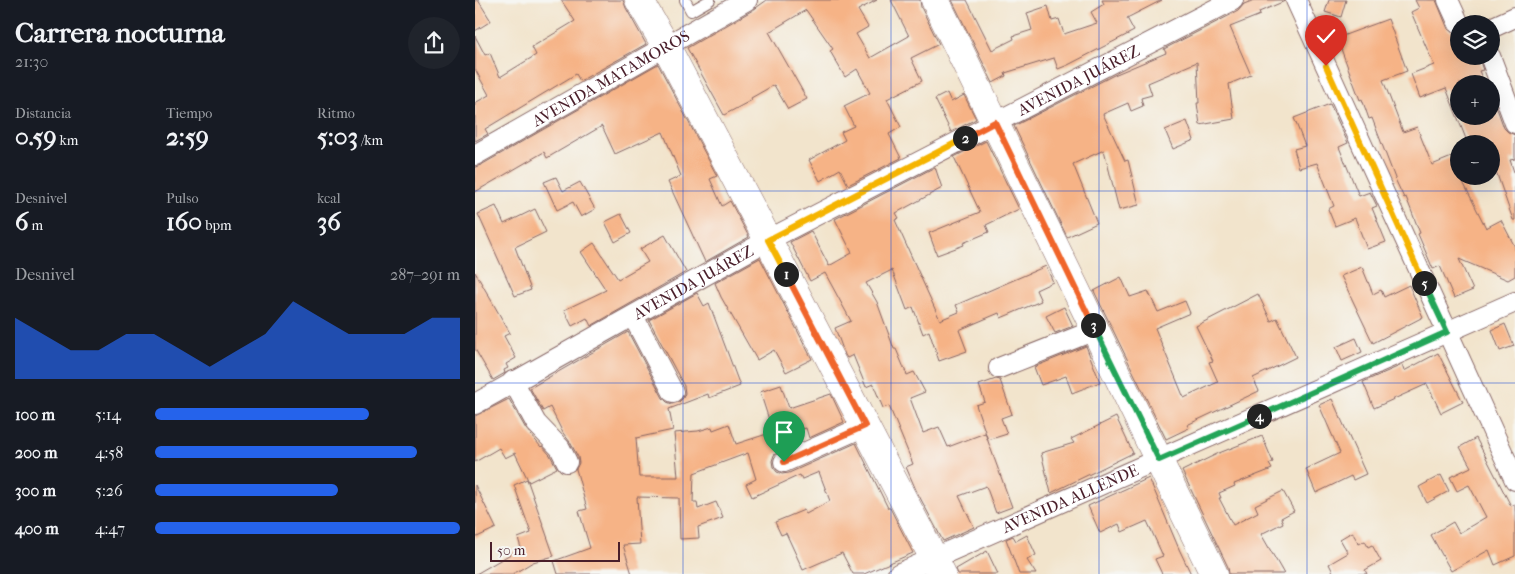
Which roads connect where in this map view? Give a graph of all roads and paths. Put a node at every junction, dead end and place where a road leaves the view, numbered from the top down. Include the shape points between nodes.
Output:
1 (639, 0) edge
2 (685, 0) edge
3 (711, 0) edge
4 (747, 0) edge
5 (935, 0) edge
6 (1233, 0) edge
7 (1296, 0) edge
8 (1448, 0) edge
9 (1455, 15) edge
10 (1515, 17) edge
11 (1500, 24) edge
12 (666, 46) junction
13 (1493, 65) edge
14 (995, 122) junction
15 (1515, 123) edge
16 (475, 155) edge
17 (768, 240) junction
18 (1515, 302) edge
19 (633, 316) junction
20 (1095, 330) junction
21 (1447, 332) junction
22 (999, 368) dead end
23 (513, 381) junction
24 (673, 392) dead end
25 (475, 404) edge
26 (865, 426) junction
27 (1159, 460) junction
28 (567, 462) dead end
29 (784, 462) dead end
30 (1515, 480) edge
31 (938, 566) edge
32 (898, 574) edge
33 (1214, 574) edge

1 - 12 street
2 - 3 lane via 691,11
4 - 12 street, AVENIDA MATAMOROS
5 - 14 street
6 - 14 street, AVENIDA JUÁREZ
7 - 21 street
8 - 9 street
10 - 11 street
12 - 16 street, AVENIDA MATAMOROS
12 - 17 street
13 - 15 street
14 - 17 street, AVENIDA JUÁREZ
14 - 20 street
17 - 19 street, AVENIDA JUÁREZ
17 - 26 street
18 - 21 street, AVENIDA ALLENDE
19 - 23 street, AVENIDA JUÁREZ
19 - 24 street
20 - 22 street
20 - 27 street
21 - 27 street, AVENIDA ALLENDE
21 - 30 street
23 - 25 street, AVENIDA JUÁREZ
23 - 28 street via 536,423 560,448
26 - 29 street
26 - 31 street
27 - 31 street, AVENIDA ALLENDE
27 - 33 street
31 - 32 street, AVENIDA ALLENDE

